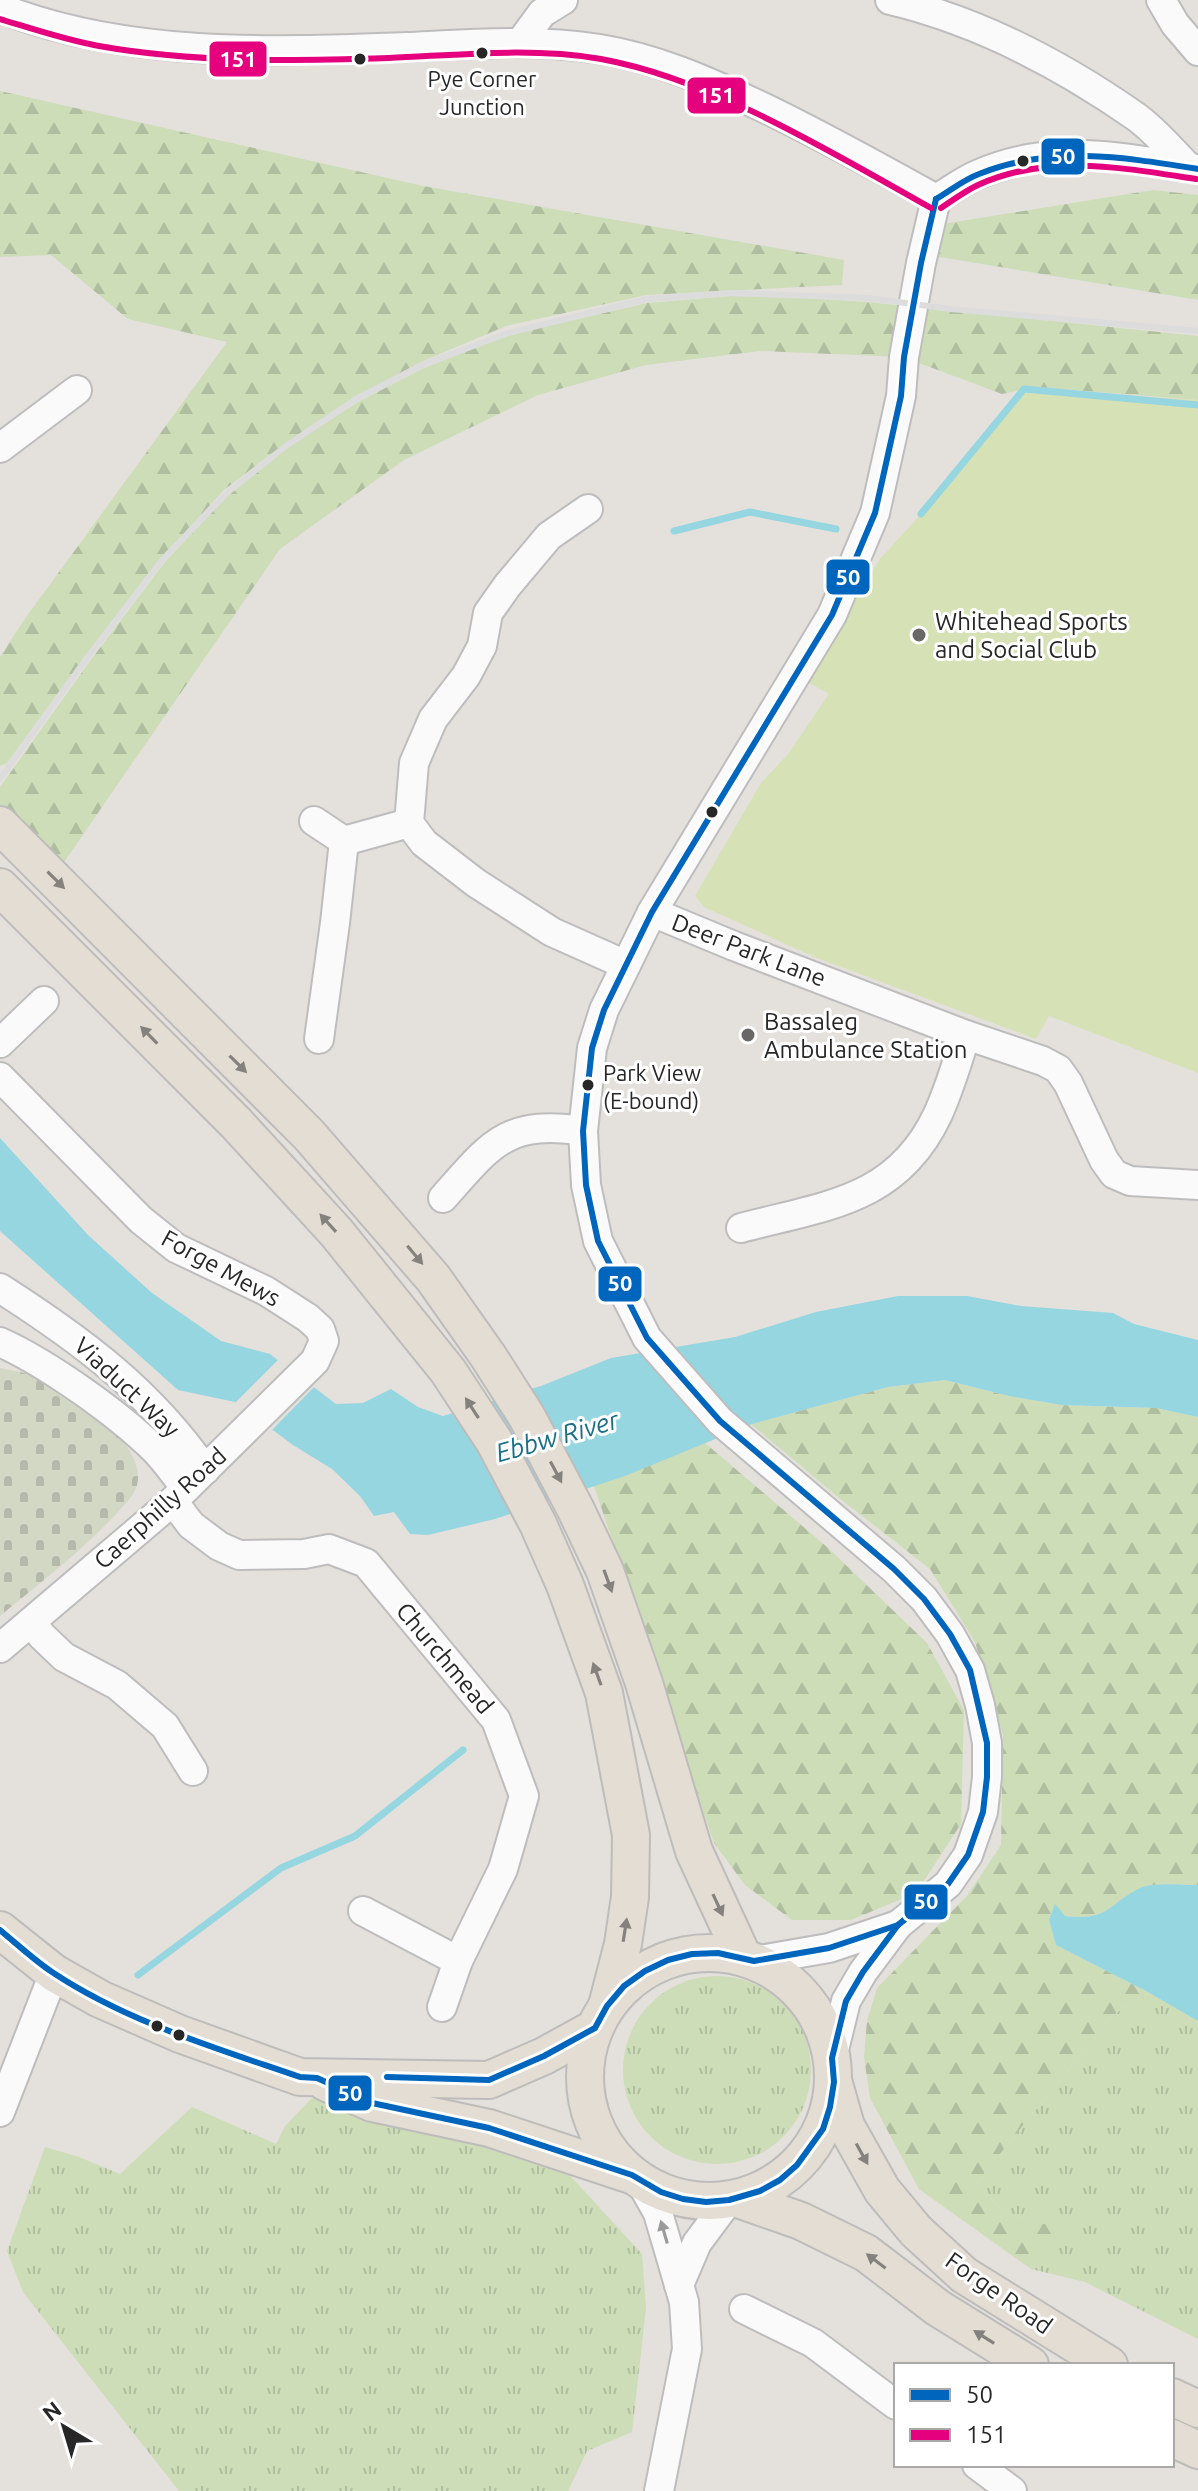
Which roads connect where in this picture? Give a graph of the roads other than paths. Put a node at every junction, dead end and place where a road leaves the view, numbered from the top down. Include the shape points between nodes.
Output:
1 (563, 0) edge
2 (890, 0) edge
3 (1161, 0) edge
4 (0, 8) edge
5 (520, 43) junction
6 (1198, 51) edge
7 (1194, 168) edge
8 (936, 199) junction
9 (77, 390) dead end
10 (0, 448) edge
11 (588, 509) dead end
12 (314, 821) dead end
13 (409, 823) junction
14 (0, 825) edge
15 (344, 841) junction
16 (0, 887) edge
17 (652, 912) junction
18 (626, 965) junction
19 (44, 1001) dead end
20 (966, 1035) junction
21 (319, 1039) dead end
22 (0, 1043) edge
23 (0, 1077) edge
24 (583, 1131) junction
25 (1198, 1185) edge
26 (443, 1198) dead end
27 (741, 1228) dead end
28 (0, 1288) edge
29 (0, 1342) edge
30 (315, 1361) joint
31 (196, 1478) junction
32 (31, 1622) junction
33 (0, 1648) edge
34 (193, 1771) dead end
35 (363, 1911) dead end
36 (898, 1925) junction
37 (0, 1930) edge
38 (748, 1959) junction
39 (458, 1961) junction
40 (54, 1973) junction
41 (442, 2007) dead end
42 (601, 2017) junction
43 (833, 2070) junction
44 (317, 2078) junction
45 (0, 2112) edge
46 (636, 2178) junction
47 (734, 2199) junction
48 (679, 2285) junction
49 (744, 2309) dead end
50 (1027, 2363) edge
51 (1106, 2363) edge
52 (1174, 2398) edge
53 (894, 2404) edge
54 (1198, 2409) edge
55 (1174, 2439) edge
56 (1198, 2450) edge
57 (980, 2467) edge
58 (659, 2491) edge
59 (1012, 2491) edge

1 - 5 street via 542,13
2 - 7 street via 927,9 1034,54 1138,118
3 - 6 street
4 - 5 street via 88,34 177,46 297,51
5 - 8 street via 601,49 696,75
7 - 8 street via 1096,154 1035,156 977,174
8 - 17 street via 875,513 832,615
9 - 10 street
11 - 13 street via 549,536 488,613 482,646 433,719 414,763
12 - 15 street
13 - 15 street
13 - 18 street via 424,843 476,883 552,932
14 -> 38 main road via 309,1135 433,1278 488,1356 527,1417 605,1571 694,1851
15 - 21 street
42 -> 16 main road via 623,1944 631,1835 604,1693 565,1585 494,1441 448,1371 336,1232 236,1123
17 - 18 street
17 - 20 street, Deer Park Lane
18 - 24 street via 592,1048
19 - 22 street
20 - 25 street, Deer Park Lane via 1058,1069 1114,1174 1130,1181
20 - 27 street via 938,1115 913,1157 893,1175 868,1192
23 - 30 street, Forge Mews via 141,1220 176,1248 266,1291 308,1318 324,1341
24 - 26 street via 515,1132 493,1144
24 - 36 street via 586,1185 598,1241 647,1338 720,1421 924,1599 970,1670 987,1743 983,1812 968,1855 948,1884
28 - 31 street, Viaduct Way via 118,1373 180,1434
29 - 31 street via 60,1377
30 - 31 street, Caerphilly Road
31 - 32 street, Caerphilly Road
31 - 39 street, Churchmead via 191,1525 219,1546 239,1555 329,1549 366,1563 496,1720 524,1796 503,1869
32 - 33 street, Caerphilly Road
32 - 34 street via 64,1657 117,1685 165,1726
35 - 39 street
36 - 38 street via 829,1948
36 - 43 street via 846,2001
37 - 40 main road
38 - 42 main road via 705,1953 668,1960 635,1979
38 - 43 main road via 773,1970 805,1998 826,2034
39 - 41 street, Churchmead
40 - 44 main road via 180,2034 300,2077
40 - 45 street
42 - 44 main road via 544,2056 489,2080
42 - 46 main road via 587,2054 588,2108 612,2156
43 - 47 main road via 823,2129 804,2157 780,2180
43 -> 51 main road, Forge Road via 846,2126 882,2190 916,2231 964,2275
44 - 46 main road via 372,2103 489,2128
46 - 47 main road via 683,2199
48 -> 46 street via 658,2213
47 - 48 street via 697,2243
50 -> 47 main road, Forge Road via 938,2308 866,2253 811,2225
48 - 58 street via 687,2349
49 - 53 street via 813,2343
52 - 54 main road
55 - 56 main road
57 - 59 street

